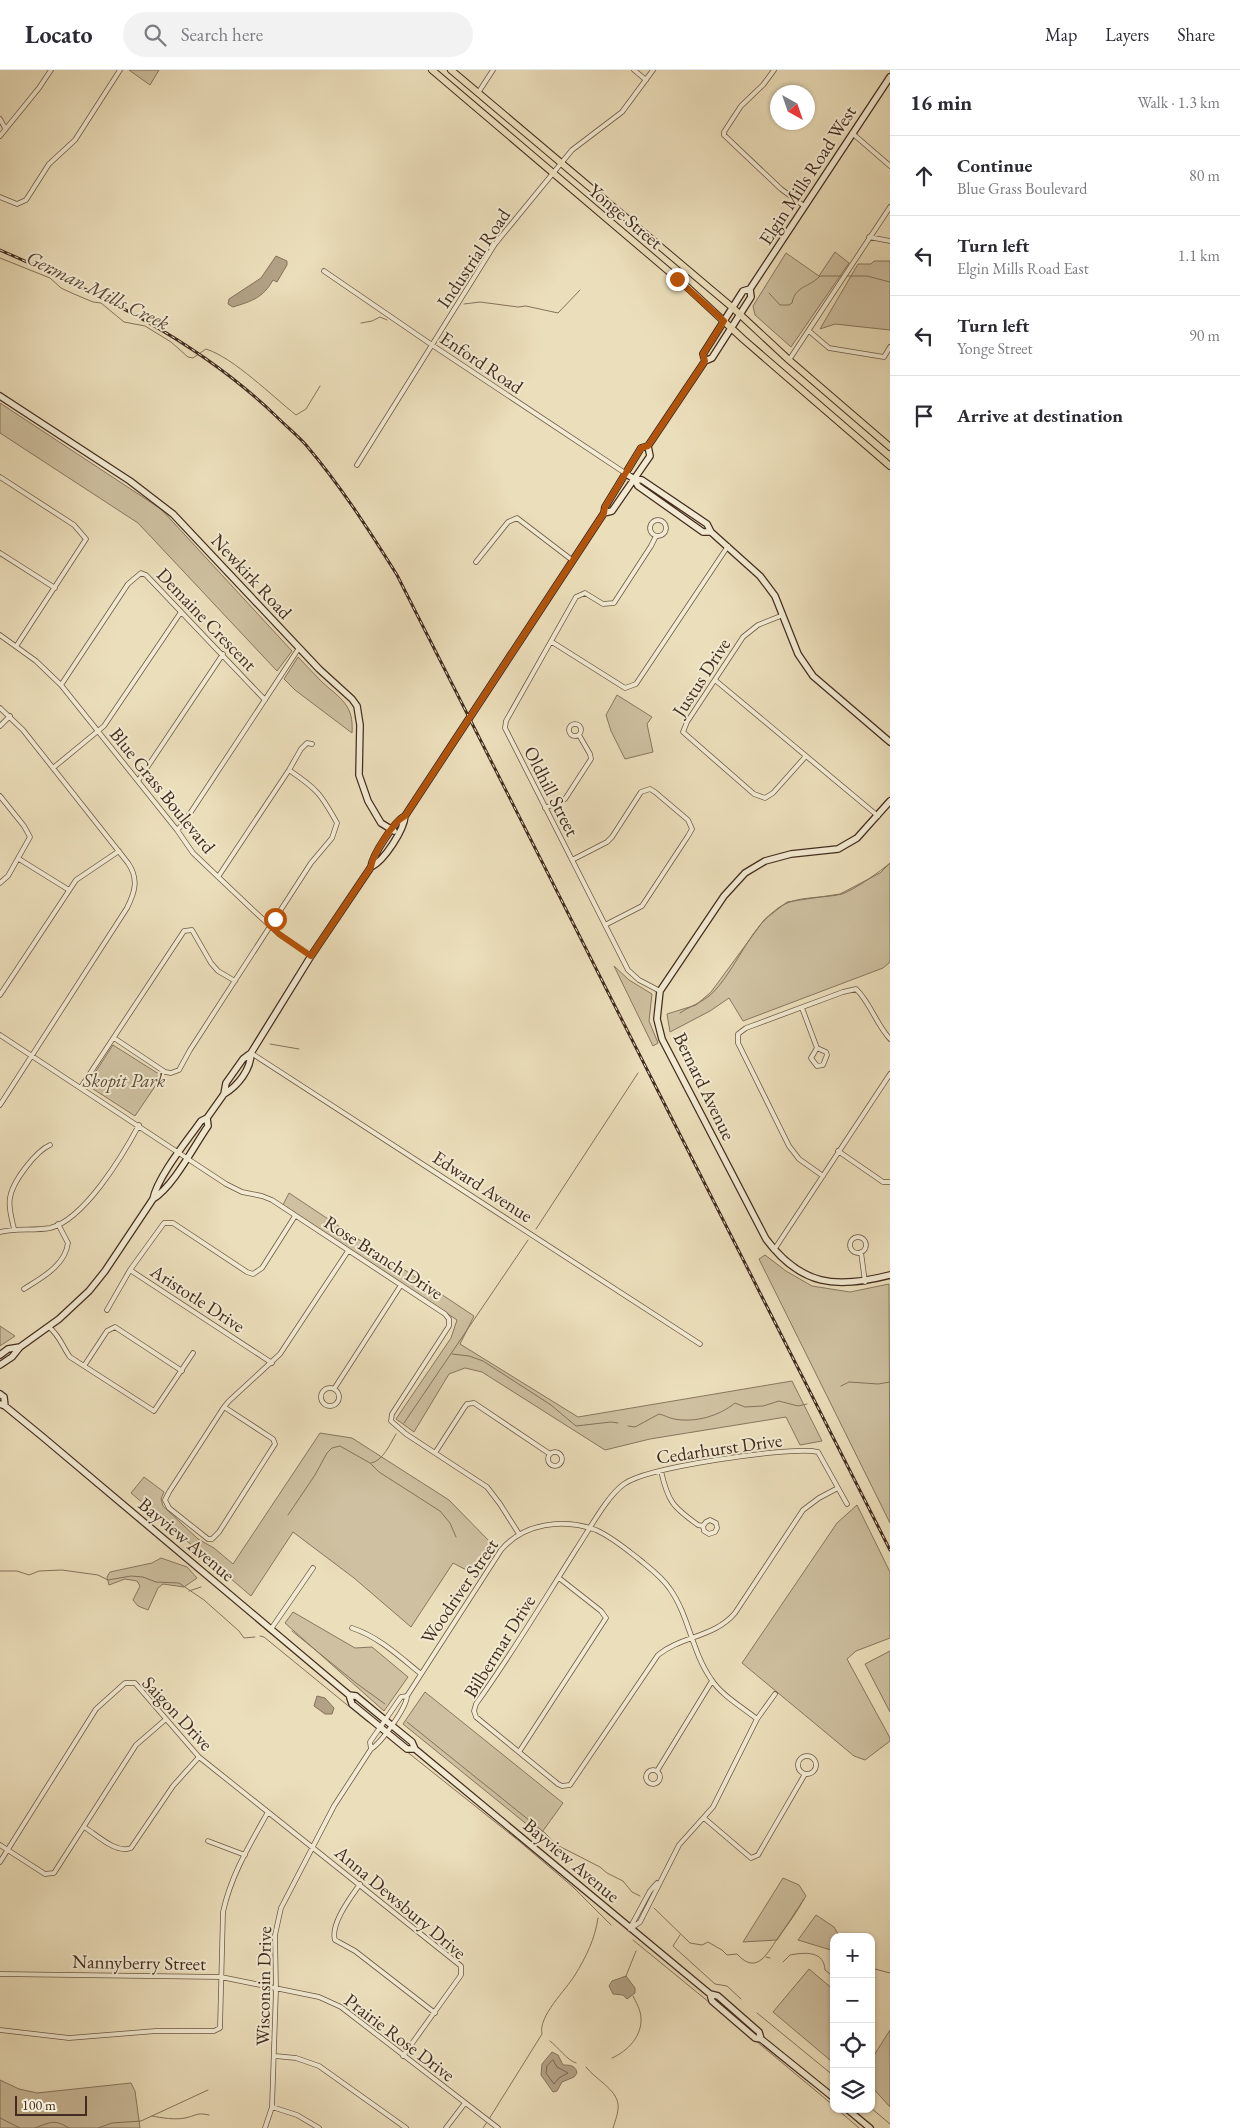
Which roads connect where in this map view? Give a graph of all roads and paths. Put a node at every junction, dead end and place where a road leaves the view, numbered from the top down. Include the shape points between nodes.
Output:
1 (51, 70) edge
2 (120, 70) edge
3 (432, 70) edge
4 (451, 70) edge
5 (493, 70) edge
6 (634, 70) edge
7 (653, 70) edge
8 (774, 70) edge
9 (890, 77) edge
10 (646, 80) junction
11 (478, 93) junction
12 (0, 119) edge
13 (0, 126) edge
14 (5, 128) junction
15 (852, 133) junction
16 (0, 136) edge
17 (561, 163) junction
18 (890, 166) edge
19 (553, 173) junction
20 (0, 197) edge
21 (804, 206) junction
22 (890, 207) edge
23 (869, 237) junction
24 (890, 241) edge
25 (324, 271) dead end
26 (750, 289) junction
27 (733, 308) junction
28 (741, 316) junction
29 (724, 321) junction
30 (732, 328) junction
31 (809, 331) junction
32 (432, 345) junction
33 (890, 347) edge
34 (789, 360) junction
35 (705, 361) junction
36 (0, 396) edge
37 (648, 446) junction
38 (890, 448) edge
39 (357, 464) dead end
40 (890, 466) edge
41 (625, 473) junction
42 (0, 477) edge
43 (634, 479) junction
44 (604, 513) junction
45 (656, 536) junction
46 (728, 546) junction
47 (0, 553) edge
48 (572, 560) junction
49 (476, 562) dead end
50 (55, 588) junction
51 (181, 612) junction
52 (783, 615) junction
53 (0, 635) edge
54 (552, 642) junction
55 (17, 645) junction
56 (299, 648) junction
57 (223, 654) junction
58 (716, 680) junction
59 (61, 685) junction
60 (265, 700) junction
61 (0, 708) edge
62 (10, 716) junction
63 (0, 726) edge
64 (98, 732) junction
65 (579, 735) dead end
66 (890, 742) edge
67 (312, 744) dead end
68 (806, 756) junction
69 (53, 768) junction
70 (289, 770) junction
71 (138, 781) junction
72 (0, 796) edge
73 (890, 801) edge
74 (545, 808) junction
75 (405, 816) junction
76 (878, 816) junction
77 (392, 829) junction
78 (177, 830) junction
79 (398, 834) junction
80 (119, 851) junction
81 (19, 859) junction
82 (572, 860) junction
83 (371, 867) junction
84 (218, 877) junction
85 (0, 883) edge
86 (69, 890) junction
87 (605, 925) junction
88 (271, 926) junction
89 (311, 956) junction
90 (235, 981) junction
91 (660, 991) junction
92 (0, 995) edge
93 (802, 1008) junction
94 (0, 1035) edge
95 (114, 1038) junction
96 (890, 1039) edge
97 (817, 1048) junction
98 (251, 1053) junction
99 (31, 1056) junction
100 (890, 1074) edge
101 (81, 1087) junction
102 (0, 1104) edge
103 (207, 1118) junction
104 (139, 1126) junction
105 (50, 1145) dead end
106 (838, 1151) junction
107 (179, 1152) junction
108 (187, 1158) junction
109 (823, 1176) junction
110 (890, 1182) edge
111 (153, 1199) junction
112 (296, 1216) junction
113 (58, 1224) junction
114 (14, 1229) junction
115 (0, 1232) edge
116 (774, 1250) junction
117 (348, 1251) junction
118 (861, 1252) junction
119 (130, 1270) junction
120 (890, 1275) edge
121 (865, 1282) junction
122 (401, 1285) junction
123 (24, 1289) dead end
124 (107, 1310) dead end
125 (49, 1326) junction
126 (700, 1344) dead end
127 (20, 1347) junction
128 (193, 1353) dead end
129 (0, 1355) edge
130 (272, 1363) junction
131 (0, 1365) edge
132 (84, 1366) junction
133 (182, 1371) junction
134 (334, 1389) junction
135 (0, 1394) edge
136 (3, 1405) edge
137 (224, 1407) junction
138 (435, 1453) junction
139 (550, 1454) dead end
140 (661, 1471) junction
141 (836, 1489) junction
142 (847, 1504) dead end
143 (703, 1526) dead end
144 (590, 1529) junction
145 (519, 1534) junction
146 (313, 1568) dead end
147 (558, 1578) junction
148 (352, 1628) dead end
149 (271, 1629) junction
150 (692, 1639) junction
151 (421, 1674) junction
152 (712, 1681) junction
153 (775, 1694) dead end
154 (349, 1695) junction
155 (407, 1696) junction
156 (166, 1718) junction
157 (757, 1719) junction
158 (385, 1720) junction
159 (391, 1725) junction
160 (381, 1727) junction
161 (387, 1732) junction
162 (371, 1748) junction
163 (415, 1749) junction
164 (519, 1752) junction
165 (199, 1757) junction
166 (657, 1771) dead end
167 (805, 1774) junction
168 (268, 1812) junction
169 (704, 1818) junction
170 (84, 1827) junction
171 (208, 1841) dead end
172 (0, 1845) edge
173 (312, 1846) junction
174 (9, 1850) junction
175 (244, 1856) junction
176 (0, 1862) edge
177 (360, 1884) junction
178 (630, 1929) junction
179 (0, 1974) edge
180 (221, 1977) junction
181 (276, 1989) junction
182 (435, 2013) junction
183 (0, 2030) edge
184 (274, 2056) junction
185 (403, 2056) junction
186 (830, 2095) edge
187 (465, 2103) junction
188 (272, 2107) junction
189 (852, 2113) edge
190 (265, 2128) edge
191 (319, 2128) edge
192 (406, 2128) edge
193 (446, 2128) edge
194 (498, 2128) edge
195 (870, 2128) edge

1 - 14 street
2 - 20 street via 75,140 49,164 26,200 17,204
3 - 19 main road, Yonge Street
4 - 11 main road, Yonge Street
5 - 11 street
6 - 10 street
7 - 10 street, Industrial Road
8 - 21 street via 741,106 724,132 726,138 781,189
9 - 15 main road, Elgin Mills Road West
10 - 17 street, Industrial Road via 622,112 578,144
11 - 17 main road, Yonge Street
12 - 14 street
13 - 14 street
14 - 16 street
15 - 18 street
15 - 21 main road, Elgin Mills Road West
17 - 19 street, Industrial Road
17 - 27 main road, Yonge Street
19 - 29 main road, Yonge Street
19 - 32 street, Industrial Road via 495,244
21 - 26 main road, Elgin Mills Road West
22 - 23 street
23 - 24 street
23 - 31 street
25 - 32 street, Enford Road
26 - 27 main road, Elgin Mills Road West via 743,291
26 - 28 main road, Elgin Mills Road West via 751,297
27 - 28 main road, Yonge Street
27 - 29 main road, Elgin Mills Road West
28 - 30 main road, Elgin Mills Road West
28 - 34 main road, Yonge Street
29 - 30 main road, Yonge Street
29 - 35 main road, Elgin Mills Road West via 703,354
30 - 35 main road, Elgin Mills Road West via 712,358
30 - 40 main road, Yonge Street
31 - 33 street via 829,348 884,357
31 - 34 street
32 - 39 street, Industrial Road
32 - 41 street, Enford Road
34 - 38 main road, Yonge Street
35 - 37 main road
36 - 56 main road, Newkirk Road via 130,480 172,514
37 - 41 main road via 641,448
37 - 43 main road via 650,456
41 - 43 main road
41 - 44 main road
42 - 50 street via 74,525 86,539
43 - 44 main road via 612,511
43 - 46 main road via 638,486
44 - 48 main road
45 - 45 street via 666,530 666,525 660,520 651,524 651,532
45 - 54 street, Oldhill Street via 614,604 604,604 585,593 579,594
46 - 52 main road via 760,576 775,596
46 - 54 street via 631,687 625,688
47 - 50 street
48 - 49 street via 517,518 508,522
48 - 75 main road
50 - 55 street
51 - 57 street, Demaine Crescent
51 - 59 street, Demaine Crescent via 146,575 136,575
51 - 64 street via 117,709
52 - 58 street, Justus Drive via 747,633
52 - 66 main road via 798,654 813,676
53 - 55 street, Blue Grass Boulevard
54 - 74 street, Oldhill Street via 505,728
55 - 59 street, Blue Grass Boulevard
56 - 60 street
56 - 77 main road, Newkirk Road via 342,688 356,706 360,725 360,776 368,801 381,823
57 - 60 street, Demaine Crescent
57 - 71 street
58 - 68 street
58 - 68 street, Justus Drive via 683,732 738,781 765,798
59 - 64 street, Blue Grass Boulevard
60 - 78 street
61 - 62 street
62 - 63 street
62 - 69 street
64 - 69 street
64 - 71 street, Blue Grass Boulevard
65 - 74 street via 591,759 565,799
67 - 70 street via 307,743 301,749
68 - 76 street
69 - 80 street
70 - 84 street
70 - 88 street via 316,790 328,805 337,825
71 - 78 street, Blue Grass Boulevard
72 - 81 street via 30,837
73 - 76 main road, Bernard Avenue
74 - 82 street, Oldhill Street
75 - 77 main road
75 - 79 main road
76 - 91 main road, Bernard Avenue via 857,838 838,849 791,854 765,861 745,873 724,896
77 - 79 main road, Newkirk Road
77 - 83 main road
78 - 84 street, Blue Grass Boulevard via 193,853
79 - 83 main road via 379,862
80 - 86 street via 85,872
80 - 99 street via 132,869 136,886 134,894
81 - 85 street
81 - 86 street
82 - 87 street, Oldhill Street
82 - 87 street via 606,842 645,790 655,792 688,820 692,829 642,906
83 - 89 main road
84 - 88 street, Blue Grass Boulevard
86 - 92 street
87 - 91 street, Oldhill Street via 628,970
88 - 89 street, Blue Grass Boulevard
88 - 90 street
89 - 98 main road
90 - 95 street via 177,1071 166,1072
90 - 95 street via 211,963 192,930 184,931
91 - 116 main road, Bernard Avenue via 657,1019 662,1039
93 - 96 street via 856,989
93 - 97 street
93 - 109 street via 746,1028 737,1036 789,1146 799,1159
94 - 99 street, Rose Branch Drive
95 - 101 street
97 - 97 street via 811,1058 817,1066 823,1064 827,1055
98 - 103 main road via 226,1083 224,1094
98 - 126 street, Edward Avenue
99 - 101 street, Rose Branch Drive
99 - 102 street
100 - 106 street
101 - 104 street, Rose Branch Drive
103 - 107 main road via 201,1121
103 - 108 main road via 208,1126
104 - 107 street, Rose Branch Drive
104 - 113 street via 101,1186 88,1201
105 - 114 street via 34,1156 11,1194
106 - 109 street
106 - 110 street via 883,1182
107 - 108 street, Rose Branch Drive
107 - 111 main road via 156,1188
108 - 111 main road via 162,1194
108 - 112 street, Rose Branch Drive via 242,1192 268,1198
109 - 116 street
111 - 125 main road via 96,1282
112 - 117 street, Rose Branch Drive
112 - 119 street, Aristotle Drive via 262,1268 253,1274 170,1222 161,1224
113 - 114 street via 49,1228
113 - 123 street via 68,1244 65,1253 51,1272
114 - 115 street
116 - 121 main road, Bernard Avenue via 793,1268 826,1282
117 - 122 street, Rose Branch Drive
117 - 130 street
118 - 118 street via 850,1248 855,1237 865,1240 866,1246
118 - 121 street
119 - 124 street
119 - 130 street, Aristotle Drive
120 - 121 main road, Bernard Avenue
122 - 134 street
122 - 138 street, Rose Branch Drive via 445,1314 450,1322 392,1414 395,1426
125 - 127 main road
125 - 132 street via 58,1334 70,1356
127 - 129 main road
127 - 131 main road
128 - 133 street
130 - 137 street
132 - 133 street via 108,1330 114,1327
132 - 133 street via 154,1411
134 - 134 street via 324,1391 325,1404 333,1405 338,1401 339,1396
135 - 136 main road, Bayview Avenue via 4,1397
136 - 149 main road, Bayview Avenue
137 - 137 street via 164,1500 169,1508 208,1539 215,1536 275,1444 273,1439
138 - 139 street via 464,1408 474,1403
138 - 145 street, Rose Branch Drive via 487,1487
140 - 141 street, Cedarhurst Drive via 704,1462 812,1451 818,1452
140 - 143 street via 674,1506
140 - 144 street, Cedarhurst Drive via 632,1478 622,1484
141 - 142 street, Cedarhurst Drive
141 - 150 street via 804,1510 730,1619 721,1627
144 - 145 street, Woodriver Street via 544,1525
144 - 147 street, Bilbermar Drive
144 - 150 street, Woodriver Street via 612,1539 661,1578 674,1594
145 - 151 street, Woodriver Street via 501,1550
146 - 149 street
147 - 164 street, Bilbermar Drive via 475,1708 476,1718
147 - 164 street via 602,1611 606,1618
148 - 151 street via 379,1641
149 - 154 main road, Bayview Avenue
150 - 152 street, Woodriver Street
150 - 164 street, Bilbermar Drive via 667,1649 653,1660 570,1785 558,1784
151 - 155 street, Woodriver Street
152 - 157 street, Woodriver Street
152 - 166 street
153 - 157 street
154 - 158 main road, Bayview Avenue via 356,1696
154 - 160 main road, Bayview Avenue via 352,1704
155 - 158 street, Woodriver Street via 401,1697
155 - 159 street, Woodriver Street
156 - 165 street, Saigon Drive
156 - 170 street via 136,1745
156 - 174 street, Saigon Drive via 135,1682 125,1683 108,1697 93,1713
157 - 169 street
158 - 159 main road, Bayview Avenue
158 - 160 street, Wisconsin Drive
159 - 161 street, Woodriver Street
159 - 163 main road, Bayview Avenue via 412,1742
160 - 161 main road, Bayview Avenue
160 - 162 street, Wisconsin Drive via 370,1742
161 - 162 street, Wisconsin Drive
161 - 163 main road, Bayview Avenue via 407,1748
162 - 173 street, Wisconsin Drive
163 - 178 main road, Bayview Avenue
165 - 168 street, Saigon Drive
165 - 170 street via 170,1789 131,1848 118,1849
167 - 167 street via 813,1772 816,1767 808,1756 798,1765
167 - 169 street via 755,1858
168 - 173 street, Saigon Drive
168 - 175 street
169 - 178 street via 682,1840
170 - 174 street via 54,1873 45,1874
171 - 175 street
172 - 174 street
173 - 177 street, Anna Dewsbury Drive
173 - 181 street, Wisconsin Drive via 278,1917
174 - 176 street, Saigon Drive
175 - 180 street via 229,1888 223,1912
177 - 182 street, Anna Dewsbury Drive via 461,1966 461,1974
177 - 182 street via 339,1918 335,1940 355,1951
178 - 186 main road, Bayview Avenue via 710,1994 718,1996 759,2032 761,2039
179 - 180 street, Nannyberry Street
180 - 181 street, Nannyberry Street
180 - 183 street via 221,2022 220,2028 214,2031 156,2031 69,2038
181 - 184 street, Wisconsin Drive
181 - 185 street, Prairie Rose Drive via 330,2000
182 - 185 street, Anna Dewsbury Drive
184 - 188 street, Wisconsin Drive
184 - 192 street via 296,2058 319,2066
185 - 187 street, Prairie Rose Drive
187 - 193 street
187 - 194 street, Prairie Rose Drive
188 - 190 street, Wisconsin Drive
188 - 191 street via 297,2115
189 - 195 main road

